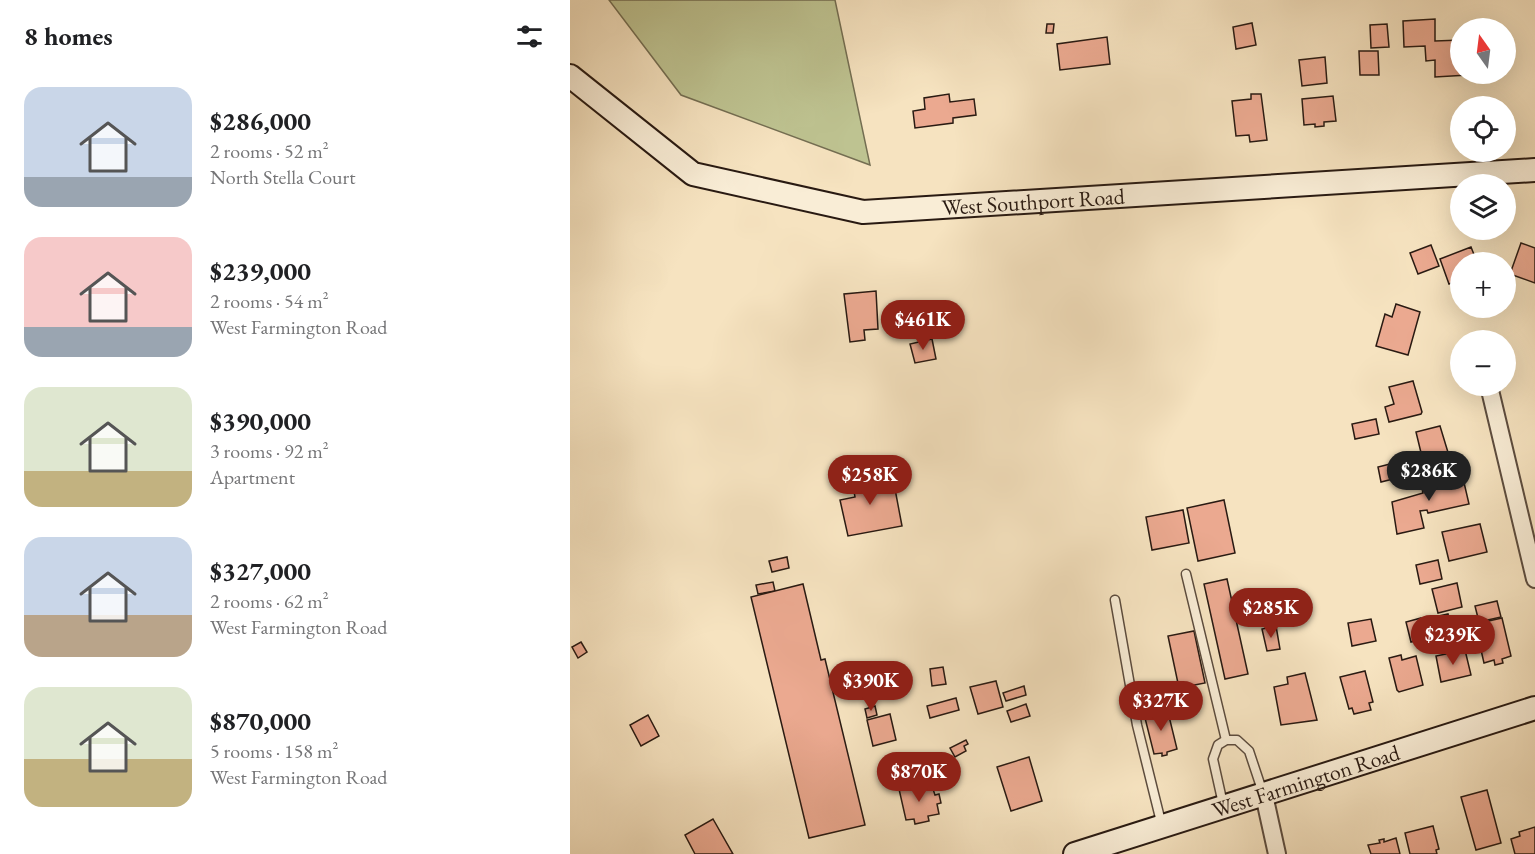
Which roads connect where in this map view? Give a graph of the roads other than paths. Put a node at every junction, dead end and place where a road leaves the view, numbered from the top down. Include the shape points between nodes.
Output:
1 (570, 76) edge
2 (1535, 170) edge
3 (1491, 396) edge
4 (1186, 574) dead end
5 (1535, 579) edge
6 (1115, 600) dead end
7 (1535, 708) edge
8 (1226, 740) junction
9 (1264, 795) junction
10 (1224, 808) junction
11 (1162, 827) junction
12 (1075, 854) edge
13 (1277, 854) edge

1 - 2 main road, West Southport Road via 693,174 863,212
3 - 5 street
4 - 8 lane
6 - 11 lane via 1137,725
7 - 9 main road, West Farmington Road
8 - 9 lane via 1237,740 1248,751
8 - 10 lane via 1218,745 1213,759
9 - 10 main road, West Farmington Road
9 - 13 street
10 - 11 main road, West Farmington Road
11 - 12 main road, West Farmington Road

